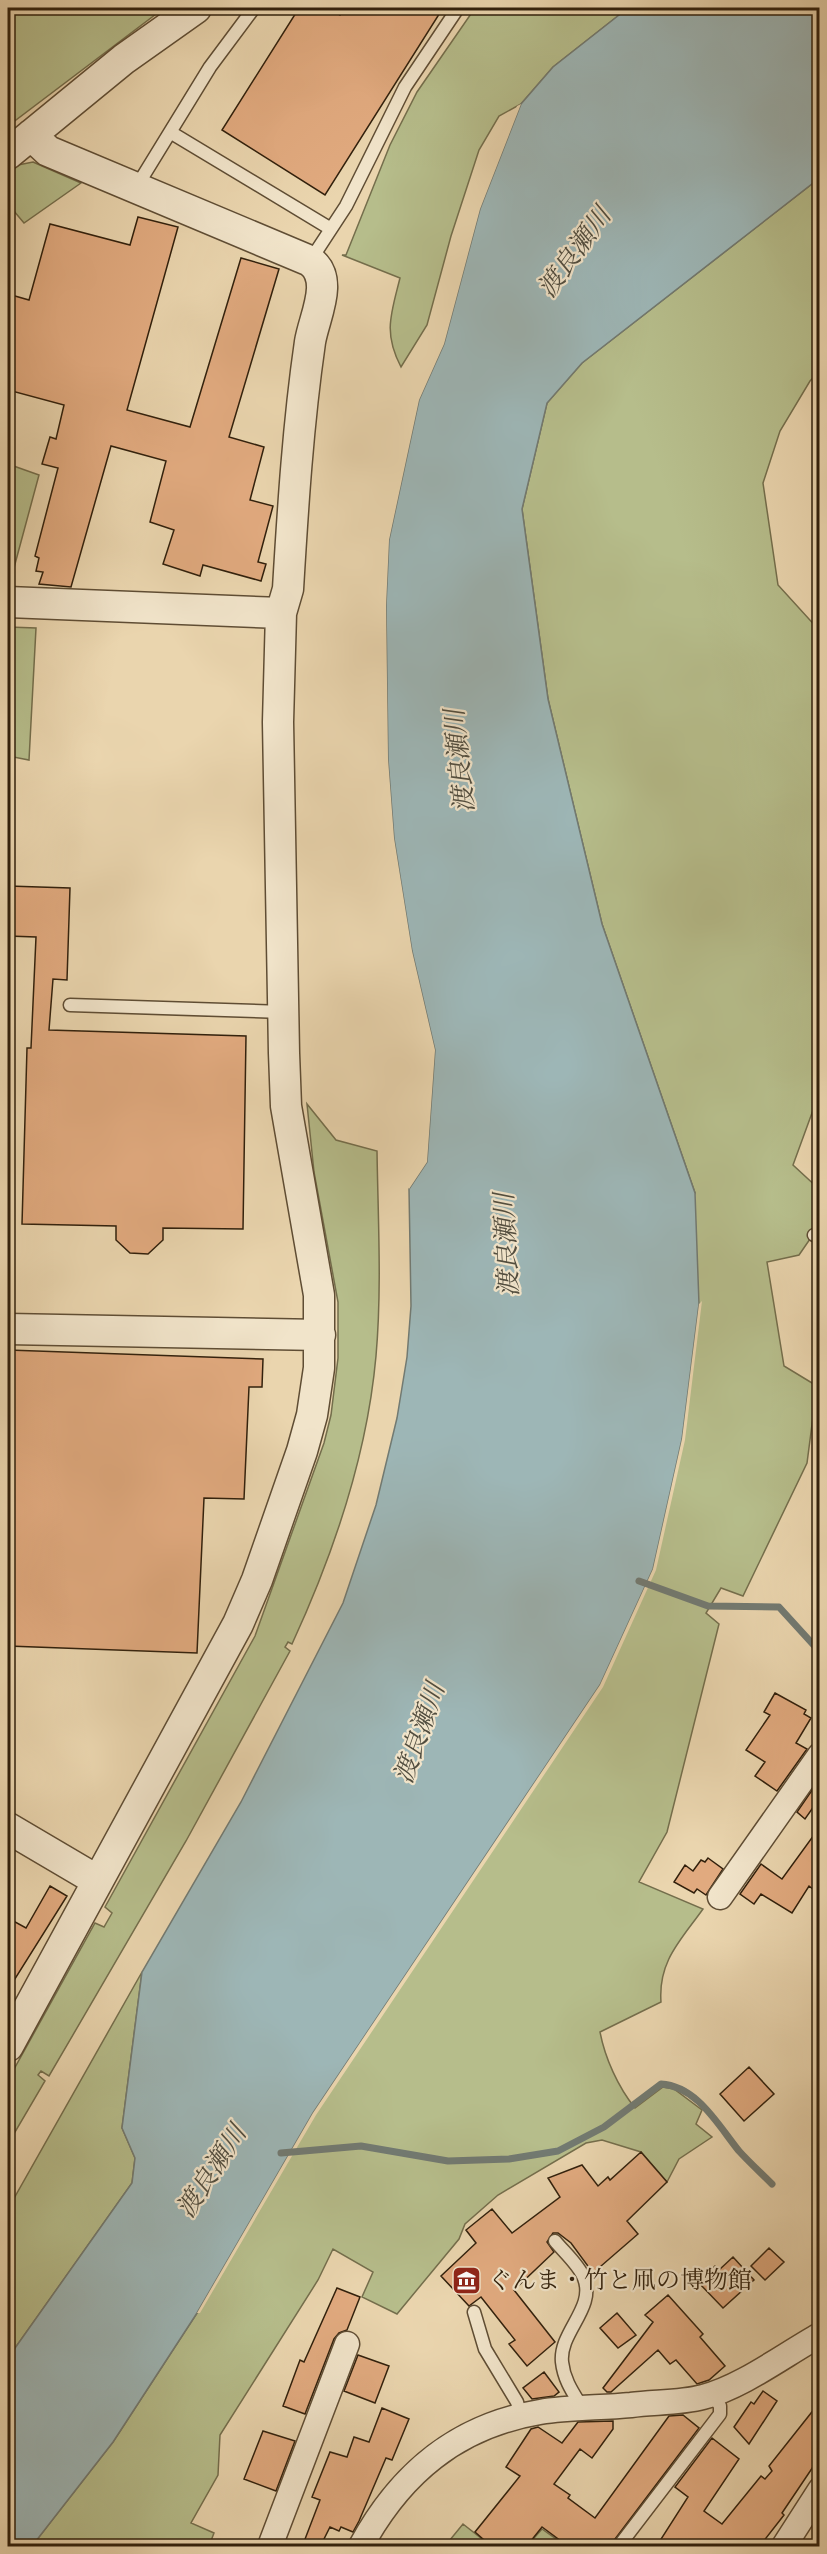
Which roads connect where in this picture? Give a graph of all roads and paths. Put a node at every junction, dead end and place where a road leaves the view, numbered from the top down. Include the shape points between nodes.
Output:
1 (196, 8) edge
2 (254, 8) edge
3 (458, 8) edge
4 (170, 132) junction
5 (31, 135) junction
6 (8, 154) edge
7 (137, 186) junction
8 (331, 229) junction
9 (310, 261) junction
10 (8, 603) edge
11 (281, 612) junction
12 (70, 1005) dead end
13 (283, 1012) junction
14 (8, 1329) edge
15 (320, 1335) junction
16 (819, 1755) edge
17 (8, 1828) edge
18 (98, 1881) junction
19 (720, 1897) dead end
20 (8, 2046) edge
21 (555, 2241) dead end
22 (474, 2312) dead end
23 (819, 2335) edge
24 (347, 2344) dead end
25 (713, 2395) junction
26 (583, 2409) junction
27 (521, 2417) junction
28 (819, 2490) edge
29 (270, 2547) edge
30 (361, 2547) edge
31 (619, 2547) edge
32 (784, 2547) edge

1 - 5 street via 124,59
2 - 4 lane via 228,39
3 - 8 lane via 405,87
4 - 7 lane
4 - 8 lane
5 - 6 street
5 - 7 street via 48,151
7 - 9 street
8 - 9 lane
9 - 11 street via 321,272 323,281 297,430 288,589
10 - 11 street
11 - 13 street via 278,722
12 - 13 lane
13 - 15 street via 286,1106 315,1262
14 - 15 street
15 - 18 street via 320,1368 312,1415 257,1580 233,1635
16 - 19 street
17 - 18 street
18 - 20 street
21 - 26 lane via 584,2277 586,2288 562,2354 567,2384
22 - 27 lane via 485,2349 517,2402
23 - 25 street
24 - 29 street
25 - 26 street
25 - 31 lane via 720,2414
26 - 27 street
27 - 30 street via 465,2436 420,2467 376,2518
28 - 32 street

